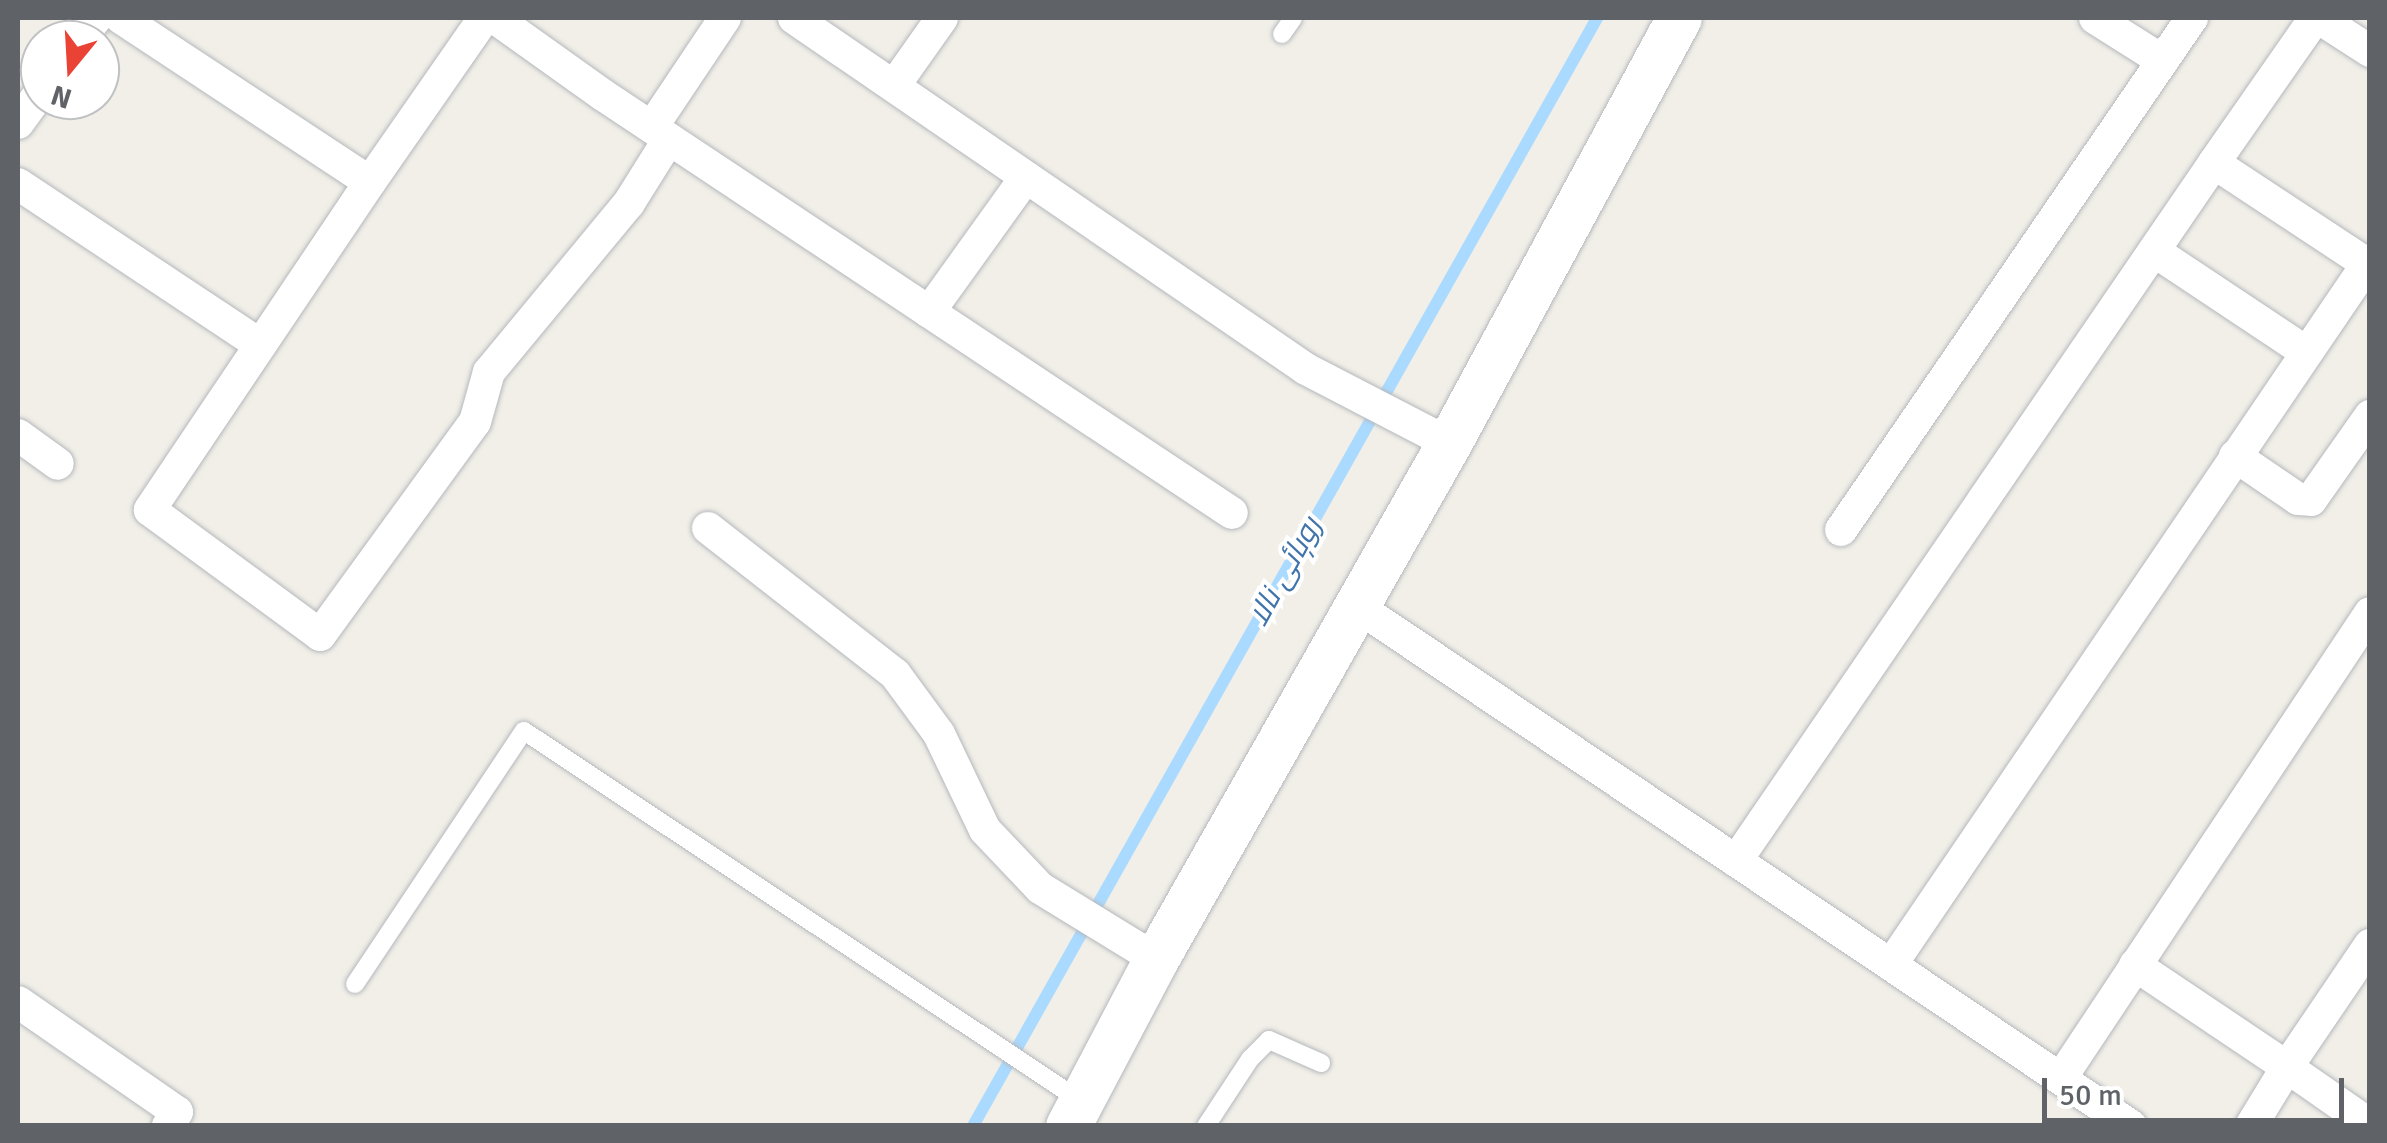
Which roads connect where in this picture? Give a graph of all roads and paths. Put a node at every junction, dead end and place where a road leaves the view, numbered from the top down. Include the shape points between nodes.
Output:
1 (120, 18) edge
2 (484, 18) edge
3 (495, 18) edge
4 (725, 18) edge
5 (794, 18) edge
6 (942, 18) edge
7 (1293, 18) edge
8 (1678, 18) edge
9 (2095, 18) edge
10 (2192, 18) edge
11 (2317, 18) edge
12 (1282, 34) dead end
13 (2370, 51) edge
14 (2162, 61) junction
15 (894, 86) junction
16 (660, 133) junction
17 (2214, 163) junction
18 (1026, 176) junction
19 (370, 182) junction
20 (18, 184) edge
21 (2154, 252) junction
22 (2368, 262) edge
23 (929, 312) junction
24 (259, 344) junction
25 (2306, 352) junction
26 (2370, 416) edge
27 (18, 435) edge
28 (1437, 437) junction
29 (2235, 456) junction
30 (58, 464) dead end
31 (1232, 514) dead end
32 (708, 528) dead end
33 (1840, 530) dead end
34 (1354, 605) junction
35 (2370, 613) edge
36 (1736, 861) junction
37 (2370, 945) edge
38 (1139, 950) junction
39 (2135, 964) junction
40 (1891, 965) junction
41 (355, 984) dead end
42 (18, 1002) edge
43 (1320, 1064) dead end
44 (2287, 1068) junction
45 (2060, 1078) junction
46 (1071, 1106) edge
47 (2370, 1125) edge
48 (168, 1126) edge
49 (1206, 1126) edge
50 (2131, 1126) edge
51 (2251, 1126) edge

1 - 19 street
2 - 19 street
3 - 16 street
4 - 16 street
5 - 15 street
6 - 15 street
7 - 12 lane
8 - 28 street
9 - 14 street
10 - 14 street
11 - 13 street
11 - 17 street
14 - 33 street
15 - 18 street
16 - 23 street
16 - 24 street via 629,203 489,372 475,422 320,635 150,510
17 - 21 street
17 - 22 street
18 - 23 street
18 - 28 street via 1306,368
19 - 24 street
20 - 24 street
21 - 25 street
21 - 36 street
22 - 25 street
23 - 31 street
25 - 29 street
26 - 29 street via 2311,500 2298,499
27 - 30 street
28 - 34 street
29 - 40 street
32 - 38 street via 895,674 939,734 985,830 1040,888
34 - 36 street
34 - 38 street
35 - 39 street
36 - 40 street
37 - 44 street
38 - 46 street
39 - 44 street
39 - 45 street
40 - 45 street
41 - 46 lane via 524,731 994,1042
42 - 48 street via 176,1112
43 - 49 lane via 1269,1040
44 - 47 street
44 - 51 street
45 - 50 street

